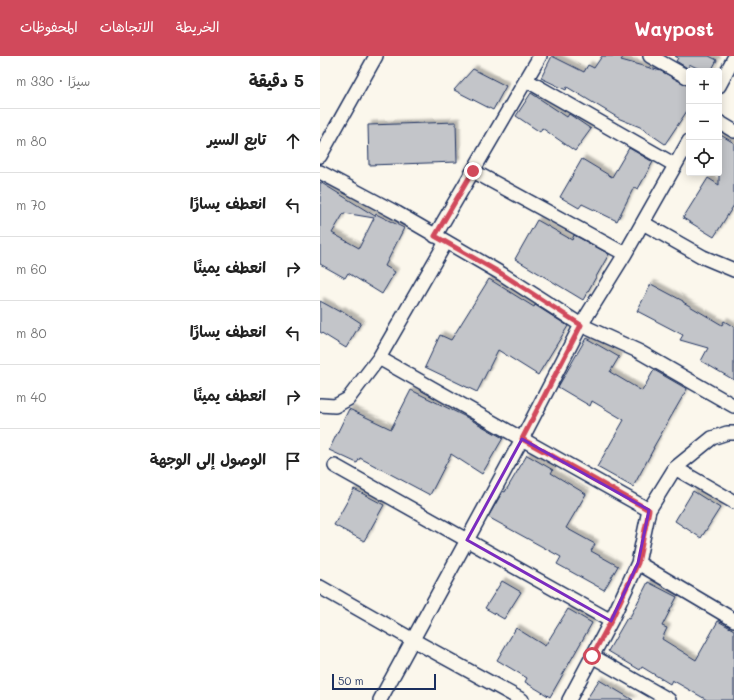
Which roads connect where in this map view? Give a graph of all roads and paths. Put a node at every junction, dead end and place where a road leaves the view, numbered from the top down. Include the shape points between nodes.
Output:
1 (376, 56) edge
2 (540, 56) edge
3 (650, 56) edge
4 (734, 58) edge
5 (686, 76) edge
6 (526, 80) junction
7 (722, 80) edge
8 (722, 124) edge
9 (734, 131) edge
10 (686, 146) edge
11 (320, 156) edge
12 (675, 165) junction
13 (473, 171) junction
14 (320, 172) edge
15 (643, 223) junction
16 (441, 239) junction
17 (625, 254) junction
18 (734, 270) edge
19 (581, 325) junction
20 (380, 358) junction
21 (320, 405) edge
22 (734, 406) edge
23 (734, 433) edge
24 (522, 439) junction
25 (335, 466) dead end
26 (674, 468) junction
27 (734, 502) edge
28 (649, 510) junction
29 (467, 540) junction
30 (638, 563) junction
31 (320, 587) edge
32 (734, 620) edge
33 (611, 621) junction
34 (413, 640) junction
35 (592, 656) junction
36 (380, 700) edge
37 (522, 700) edge
38 (569, 700) edge
39 (669, 700) edge

1 - 11 street
2 - 6 street
3 - 5 street
4 - 7 street
6 - 12 street
6 - 13 street
8 - 9 street
10 - 12 street
12 - 15 street
13 - 16 street
13 - 17 street
14 - 16 street
15 - 17 street
15 - 18 street via 703,257
16 - 19 street via 502,274
16 - 20 street
17 - 19 street
19 - 22 street via 638,351
19 - 24 street
20 - 21 street via 348,399 335,406
20 - 24 street
23 - 26 street via 727,432 712,438
24 - 28 street
24 - 29 street
25 - 29 street
26 - 27 street
26 - 28 street
28 - 30 street
29 - 33 street
29 - 34 street
30 - 32 street
30 - 33 street
31 - 34 street
33 - 35 street
34 - 36 street
34 - 37 street
35 - 38 street
35 - 39 street

